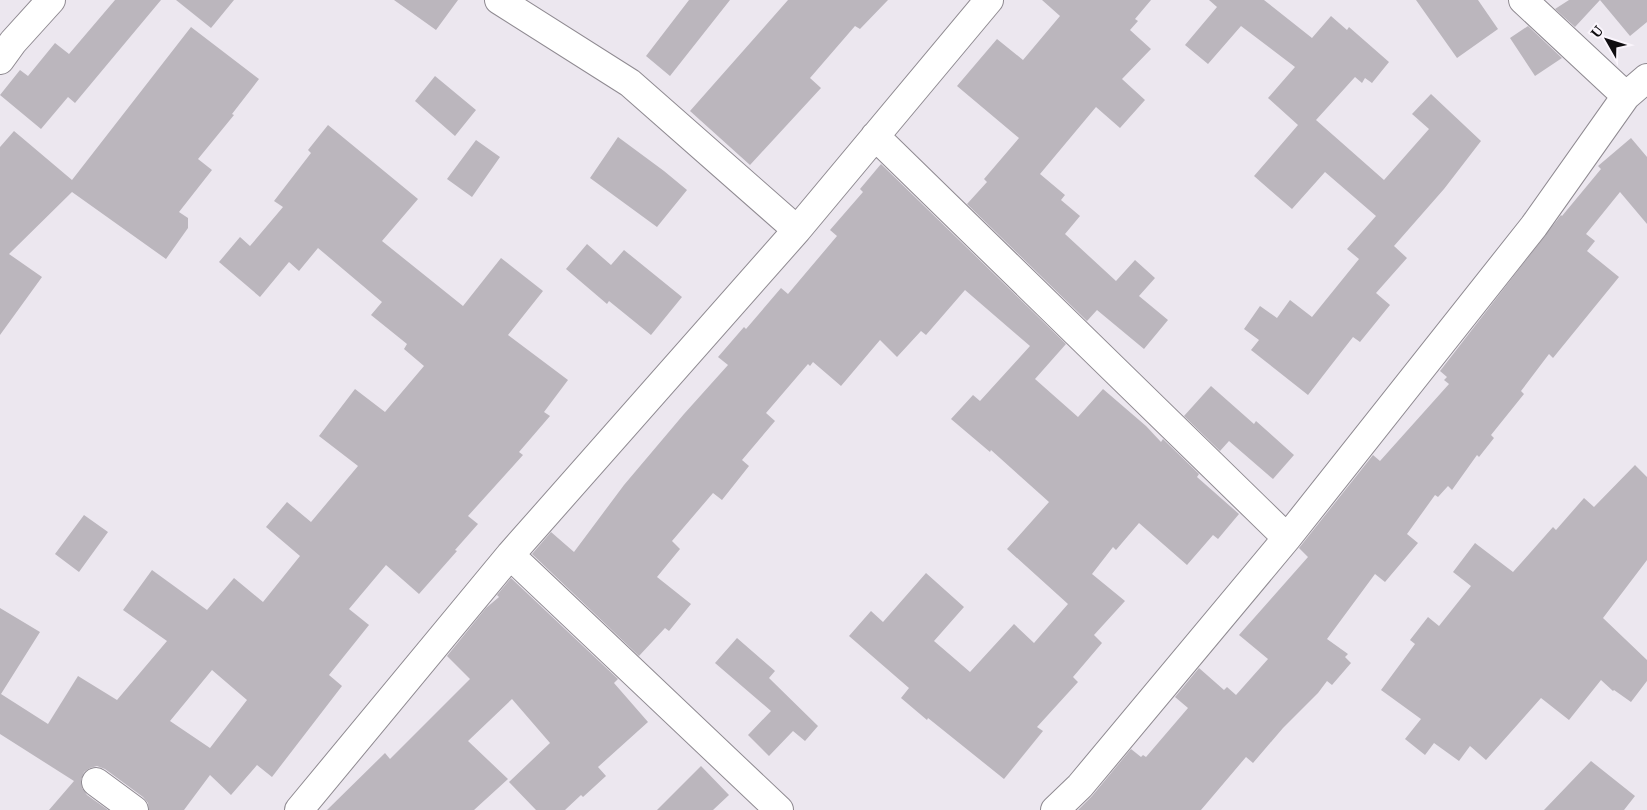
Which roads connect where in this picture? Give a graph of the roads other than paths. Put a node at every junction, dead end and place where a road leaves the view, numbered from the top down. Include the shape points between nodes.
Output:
1 (51, 0) edge
2 (499, 0) edge
3 (989, 0) edge
4 (1523, 0) edge
5 (0, 60) edge
6 (1647, 78) edge
7 (1626, 96) junction
8 (875, 136) junction
9 (797, 230) junction
10 (1287, 538) junction
11 (510, 555) junction
12 (96, 782) dead end
13 (134, 810) edge
14 (299, 810) edge
15 (779, 810) edge
16 (1055, 810) edge

1 - 5 street
2 - 9 street via 630,83
3 - 8 street
4 - 7 street
6 - 7 street
7 - 10 street via 1534,226
8 - 9 street
8 - 10 street
9 - 11 street
10 - 16 street via 1080,786
11 - 14 street
11 - 15 street
12 - 13 street

